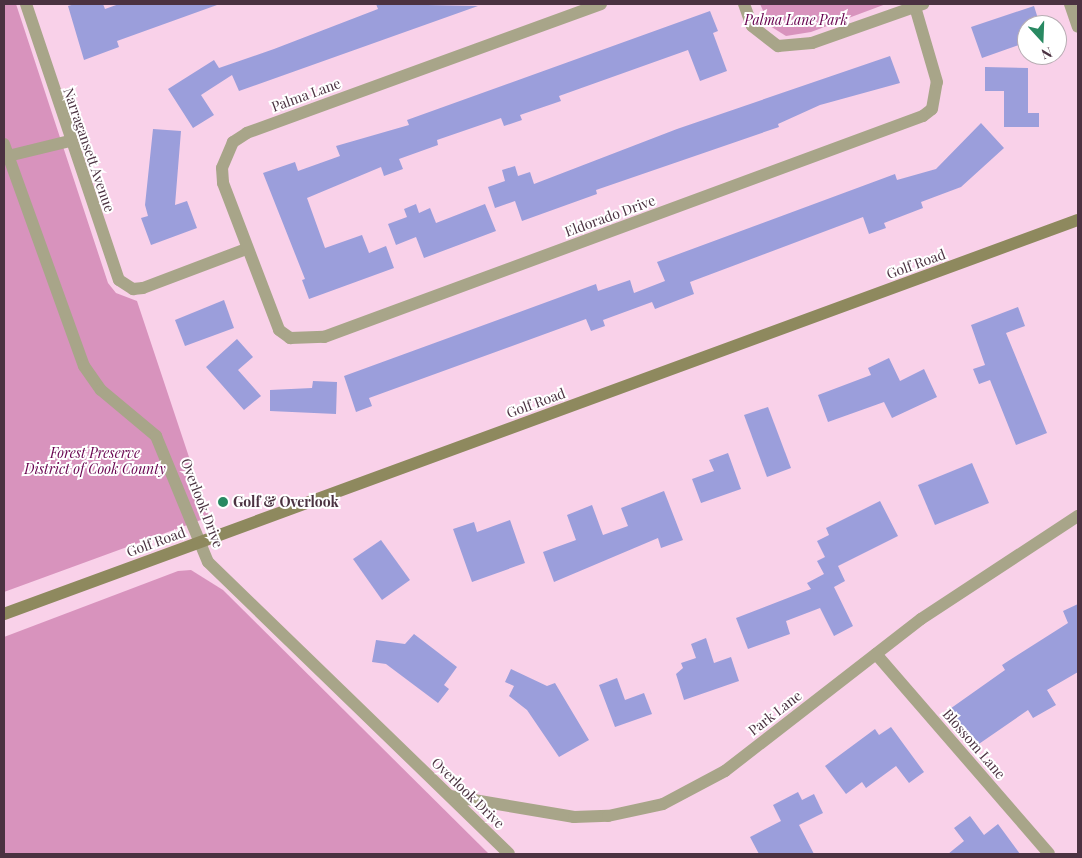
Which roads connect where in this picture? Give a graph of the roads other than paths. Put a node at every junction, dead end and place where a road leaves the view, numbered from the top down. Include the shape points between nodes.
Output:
1 (26, 4) edge
2 (601, 4) edge
3 (744, 4) edge
4 (1070, 4) edge
5 (919, 5) edge
6 (1078, 27) edge
7 (70, 141) junction
8 (4, 144) edge
9 (8, 156) junction
10 (1078, 220) edge
11 (246, 249) junction
12 (1078, 516) edge
13 (199, 542) junction
14 (4, 614) edge
15 (876, 654) junction
16 (449, 796) junction
17 (508, 854) edge
18 (1049, 854) edge

1 - 7 street, Narragansett Avenue
2 - 11 street, Palma Lane via 247,133 233,142 222,168 223,183
3 - 5 street via 752,26 778,46 812,43
4 - 6 street
5 - 11 street, Eldorado Drive via 937,82 932,109 923,116 324,338 290,338 279,330
7 - 9 street
7 - 11 street, Narragansett Avenue via 113,268 127,286 142,288
8 - 9 street, Overlook Drive
9 - 13 street, Overlook Drive via 84,366 101,390 156,436 179,483
10 - 13 main road, Golf Road
12 - 15 street, Park Lane via 979,578
13 - 14 main road, Golf Road
13 - 16 street, Overlook Drive via 208,562
15 - 16 street, Park Lane via 725,771 663,804 608,816 574,817
15 - 18 street, Blossom Lane
16 - 17 street, Overlook Drive

